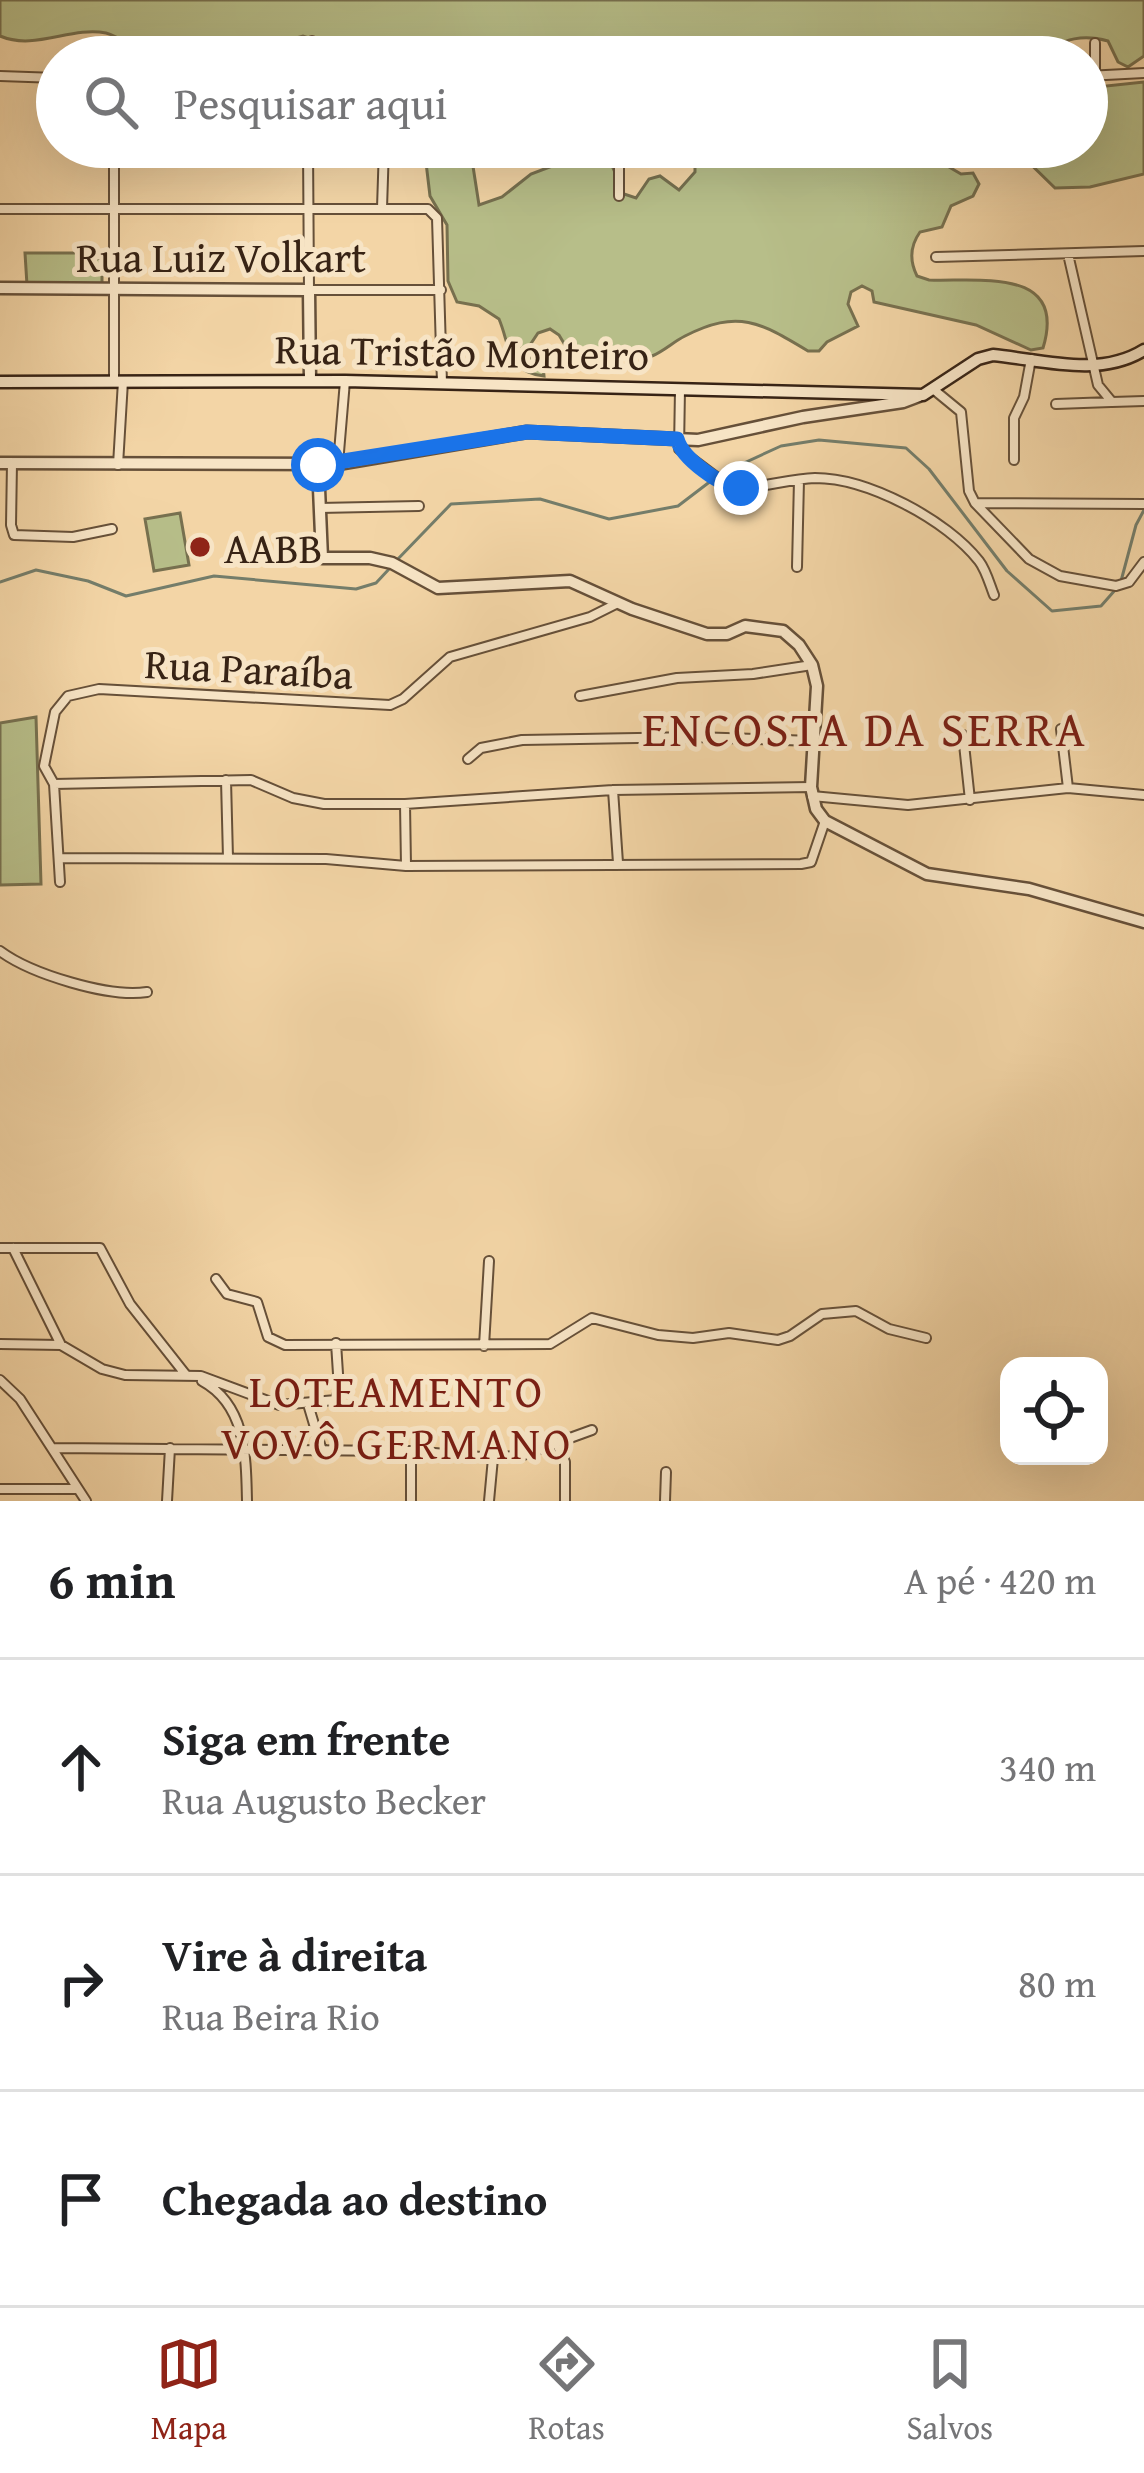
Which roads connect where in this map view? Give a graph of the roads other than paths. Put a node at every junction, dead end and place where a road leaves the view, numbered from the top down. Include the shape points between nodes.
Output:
1 (1144, 73) edge
2 (1108, 75) edge
3 (0, 76) edge
4 (36, 77) edge
5 (114, 168) edge
6 (308, 168) edge
7 (383, 168) edge
8 (619, 168) edge
9 (620, 196) dead end
10 (382, 208) junction
11 (0, 209) edge
12 (114, 209) junction
13 (308, 209) junction
14 (1144, 251) edge
15 (1068, 254) junction
16 (936, 257) dead end
17 (115, 287) junction
18 (0, 288) edge
19 (310, 290) junction
20 (441, 290) junction
21 (1144, 350) edge
22 (1031, 358) junction
23 (1094, 367) junction
24 (118, 380) junction
25 (310, 380) junction
26 (345, 381) junction
27 (0, 382) edge
28 (442, 385) junction
29 (680, 389) junction
30 (928, 392) junction
31 (1144, 401) edge
32 (1112, 402) junction
33 (1056, 404) dead end
34 (677, 439) junction
35 (1014, 460) dead end
36 (6, 463) edge
37 (338, 464) junction
38 (118, 465) junction
39 (318, 465) junction
40 (799, 480) junction
41 (975, 503) junction
42 (1143, 503) edge
43 (419, 506) dead end
44 (319, 508) junction
45 (112, 529) dead end
46 (1144, 562) edge
47 (797, 567) dead end
48 (994, 596) dead end
49 (617, 603) junction
50 (812, 665) junction
51 (580, 696) dead end
52 (1061, 729) dead end
53 (963, 735) dead end
54 (815, 741) junction
55 (468, 760) dead end
56 (226, 780) junction
57 (54, 784) junction
58 (1068, 788) junction
59 (613, 790) junction
60 (811, 791) junction
61 (1144, 795) edge
62 (970, 800) junction
63 (405, 803) junction
64 (825, 821) junction
65 (60, 858) junction
66 (228, 858) junction
67 (618, 863) junction
68 (406, 866) junction
69 (60, 882) dead end
70 (1144, 922) edge
71 (0, 951) edge
72 (147, 992) dead end
73 (0, 1248) edge
74 (13, 1248) junction
75 (489, 1261) dead end
76 (216, 1280) dead end
77 (926, 1338) dead end
78 (336, 1343) junction
79 (0, 1344) edge
80 (62, 1346) junction
81 (484, 1346) junction
82 (190, 1376) junction
83 (0, 1380) edge
84 (308, 1404) junction
85 (592, 1430) dead end
86 (556, 1442) junction
87 (53, 1448) junction
88 (170, 1448) junction
89 (246, 1450) junction
90 (411, 1450) junction
91 (322, 1451) junction
92 (493, 1458) junction
93 (666, 1472) dead end
94 (0, 1489) edge
95 (79, 1489) junction
96 (86, 1501) edge
97 (167, 1501) edge
98 (248, 1501) edge
99 (411, 1501) edge
100 (489, 1501) edge
101 (565, 1501) edge
102 (665, 1501) edge

1 - 2 street
3 - 4 street
5 - 12 street
6 - 13 street
7 - 10 street
8 - 9 street
10 - 13 street
10 - 20 street via 428,209 437,218
11 - 12 street
12 - 13 street
12 - 17 street
13 - 19 street
14 - 15 street
15 - 16 street
15 - 23 street
17 - 18 street, Rua Luiz Volkart
17 - 19 street, Rua Luiz Volkart
17 - 24 street
19 - 20 street, Rua Luiz Volkart
19 - 25 street
20 - 28 street
21 - 23 street
22 - 23 street
22 - 30 street via 978,359
22 - 35 street via 1014,418
23 - 32 street
24 - 25 street, Rua Tristão Monteiro
24 - 27 street, Rua Tristão Monteiro
24 - 38 street
25 - 26 street, Rua Tristão Monteiro
26 - 28 street, Rua Tristão Monteiro
26 - 37 street
28 - 29 street, Rua Tristão Monteiro
29 - 30 street, Rua Tristão Monteiro
29 - 34 street
30 - 34 street via 731,436
30 - 41 street via 961,412
31 - 32 street
32 - 33 street
34 - 37 street via 527,432
34 - 40 street via 731,488
36 - 38 street
36 - 45 street via 14,535
37 - 39 street
38 - 39 street
39 - 44 street
40 - 47 street
40 - 48 street via 838,480 933,519 981,563
41 - 42 street
41 - 46 street via 1041,568 1116,586
43 - 44 street
44 - 49 street via 322,558 370,557 438,588 570,581
49 - 50 street via 717,636 745,626 783,631
49 - 57 street, Rua Paraíba via 450,657 390,705 99,689 68,696 56,712 44,766
50 - 51 street
50 - 54 street
52 - 58 street
53 - 62 street
54 - 55 street via 522,740 481,748
54 - 60 street
56 - 57 street
56 - 63 street via 308,802
56 - 66 street
57 - 65 street
58 - 61 street
58 - 62 street
59 - 60 street
59 - 63 street
59 - 67 street
60 - 62 street via 908,805
60 - 64 street
63 - 68 street
64 - 67 street via 811,862
64 - 70 street via 927,874 1029,889
65 - 66 street
65 - 69 street
66 - 68 street
67 - 68 street
71 - 72 street via 67,980 118,994
73 - 74 street
74 - 80 street
74 - 82 street via 94,1245
75 - 81 street
76 - 78 street via 227,1294 257,1302 275,1343
77 - 81 street via 856,1311 822,1314 778,1340 658,1335 602,1318 550,1344
78 - 81 street
78 - 84 street via 336,1400
79 - 80 street
80 - 82 street via 111,1372
82 - 84 street via 263,1402
82 - 89 street via 225,1397
83 - 87 street
84 - 91 street
85 - 86 street
86 - 92 street
86 - 101 street
87 - 88 street
87 - 95 street
88 - 89 street
88 - 97 street
89 - 91 street
89 - 98 street
90 - 91 street
90 - 92 street
90 - 99 street
92 - 100 street
93 - 102 street
94 - 95 street
95 - 96 street

